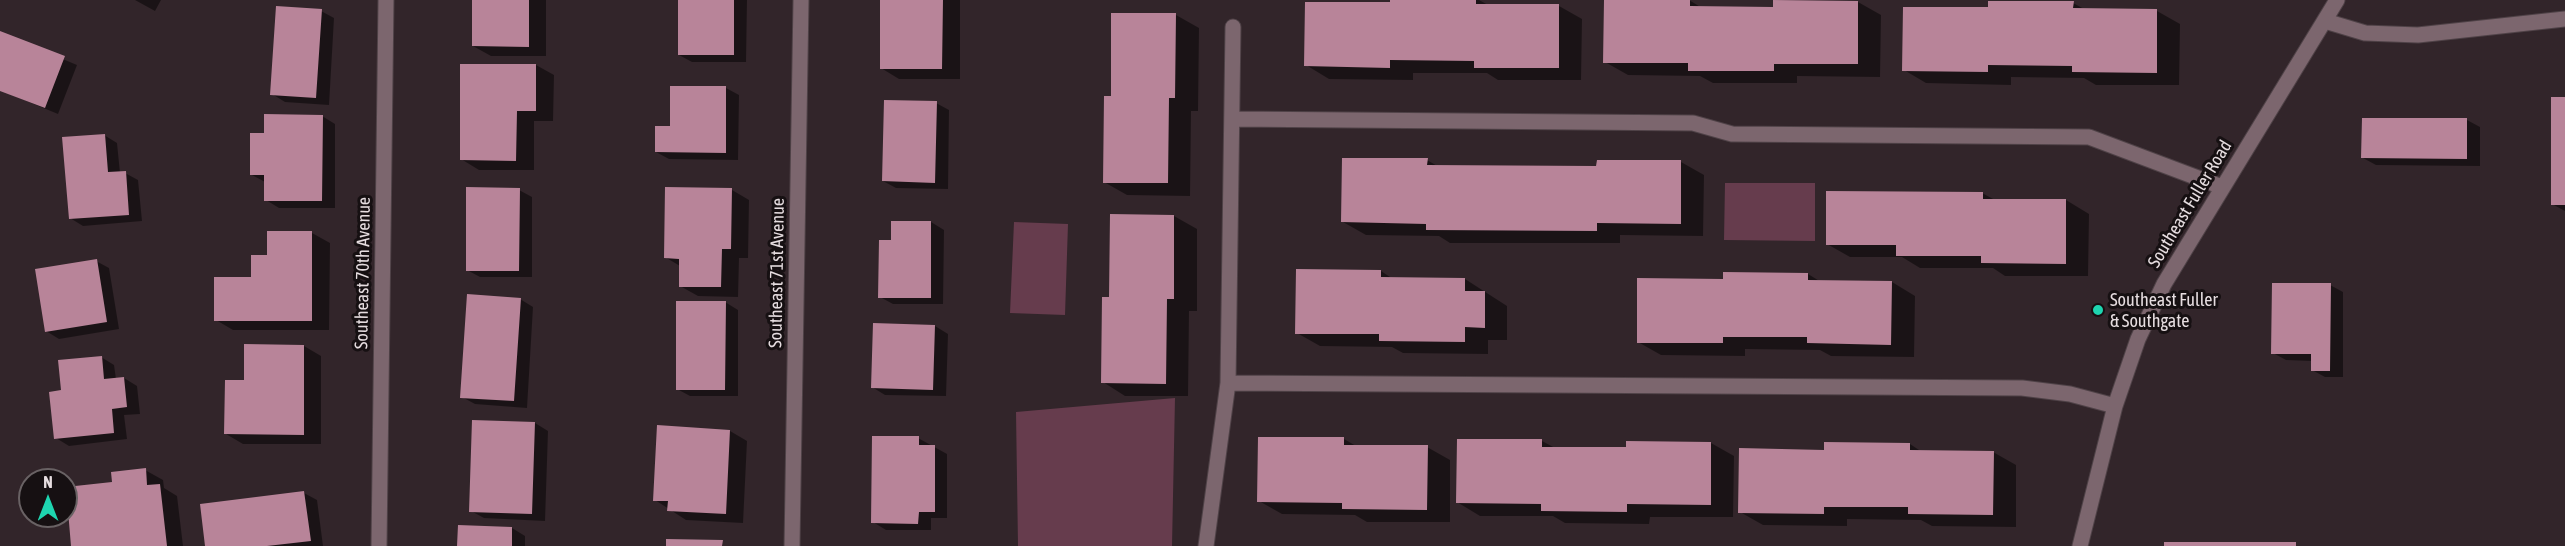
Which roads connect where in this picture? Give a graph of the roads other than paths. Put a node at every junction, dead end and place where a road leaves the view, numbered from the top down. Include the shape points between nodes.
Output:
1 (386, 0) edge
2 (801, 0) edge
3 (2337, 0) edge
4 (2565, 19) edge
5 (2325, 21) junction
6 (1233, 27) dead end
7 (1233, 119) junction
8 (2222, 187) junction
9 (1228, 383) junction
10 (2115, 406) junction
11 (379, 546) edge
12 (792, 546) edge
13 (1206, 546) edge
14 (2080, 546) edge

1 - 11 street, Southeast 70th Avenue
2 - 12 street, Southeast 71st Avenue
3 - 5 street, Southeast Fuller Road
4 - 5 street via 2418,35 2365,33
5 - 8 street, Southeast Fuller Road
6 - 7 street
7 - 8 street via 1693,123 1732,134 2089,137
7 - 9 street
8 - 10 street, Southeast Fuller Road via 2164,284 2138,339
9 - 10 street via 2022,388 2070,394
9 - 13 street
10 - 14 street, Southeast Fuller Road

